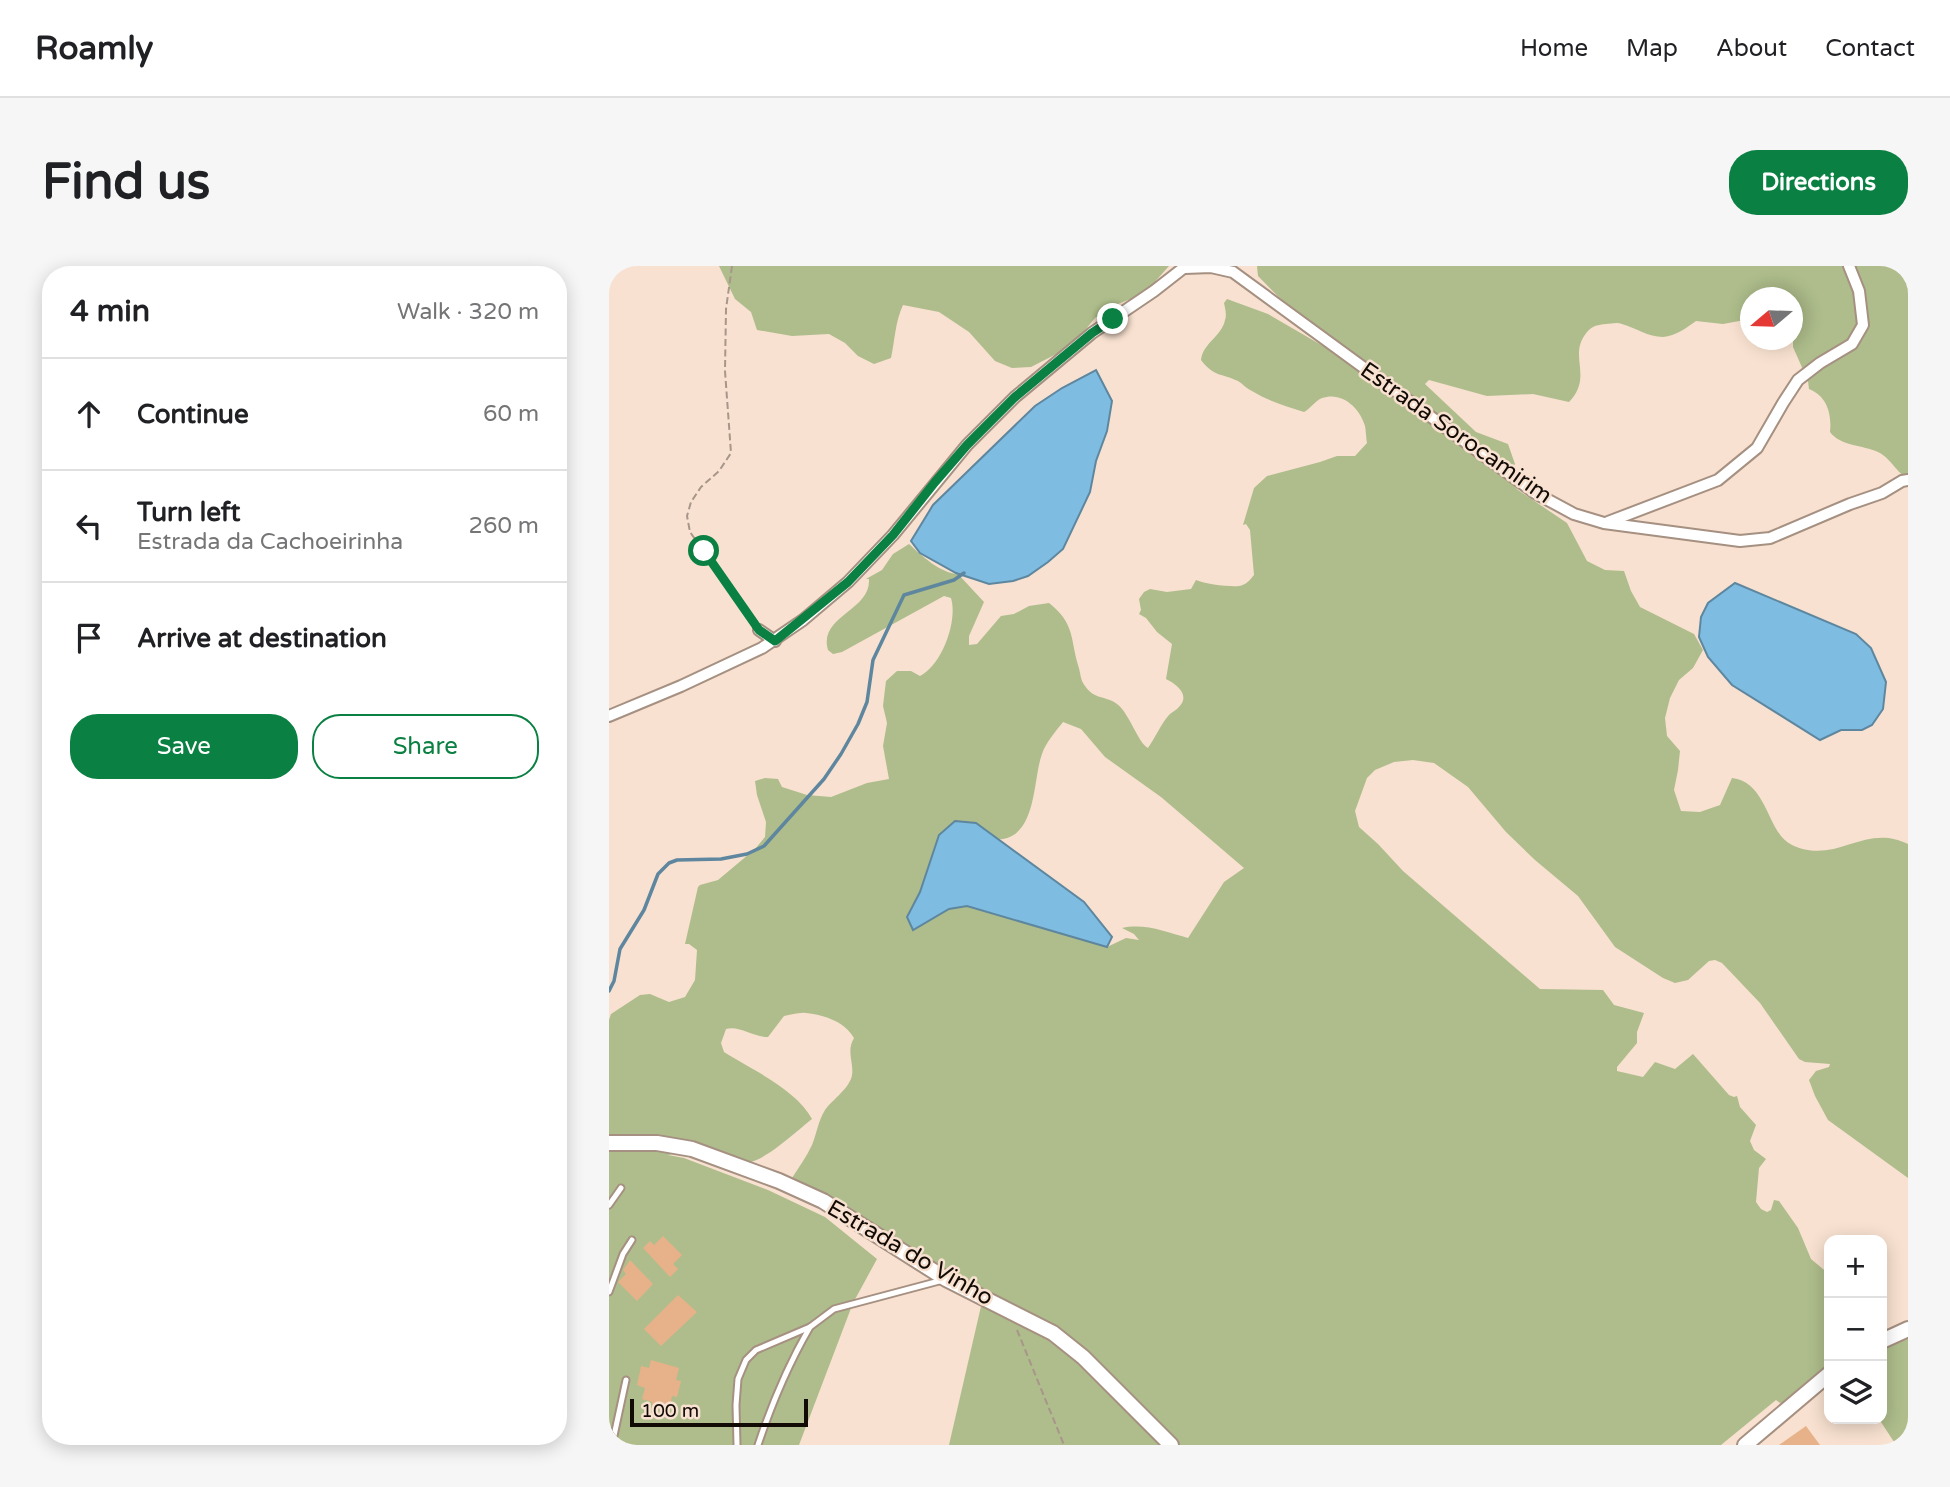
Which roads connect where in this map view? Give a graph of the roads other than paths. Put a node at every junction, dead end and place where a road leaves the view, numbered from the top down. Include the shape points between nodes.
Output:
1 (1849, 266) edge
2 (1186, 267) edge
3 (1908, 480) edge
4 (1604, 523) junction
5 (759, 630) road end
6 (775, 641) junction
7 (609, 716) edge
8 (609, 1143) edge
9 (621, 1188) dead end
10 (609, 1205) edge
11 (632, 1240) dead end
12 (946, 1279) junction
13 (609, 1292) edge
14 (810, 1327) junction
15 (1908, 1329) edge
16 (1887, 1339) edge
17 (1824, 1378) edge
18 (626, 1380) dead end
19 (612, 1445) edge
20 (737, 1445) edge
21 (758, 1445) edge
22 (1171, 1445) edge
23 (1745, 1445) edge

1 - 4 street via 1859,290 1863,325 1852,344 1798,380 1757,448 1718,480
2 - 4 street, Estrada Sorocamirim via 1233,272 1535,493 1574,514
2 - 6 street via 1092,333 1015,397 848,582
3 - 4 street, Estrada Sorocamirim via 1770,538 1740,541
5 - 6 street
6 - 7 street
8 - 12 main road, Estrada do Vinho via 682,1146 779,1181 835,1208
9 - 10 lane
11 - 13 lane
12 - 14 lane via 834,1308
12 - 22 main road, Estrada do Vinho via 1069,1344
14 - 20 lane via 756,1350 746,1360 738,1379
14 - 21 lane via 787,1368
15 - 16 main road
17 - 23 main road
18 - 19 lane

